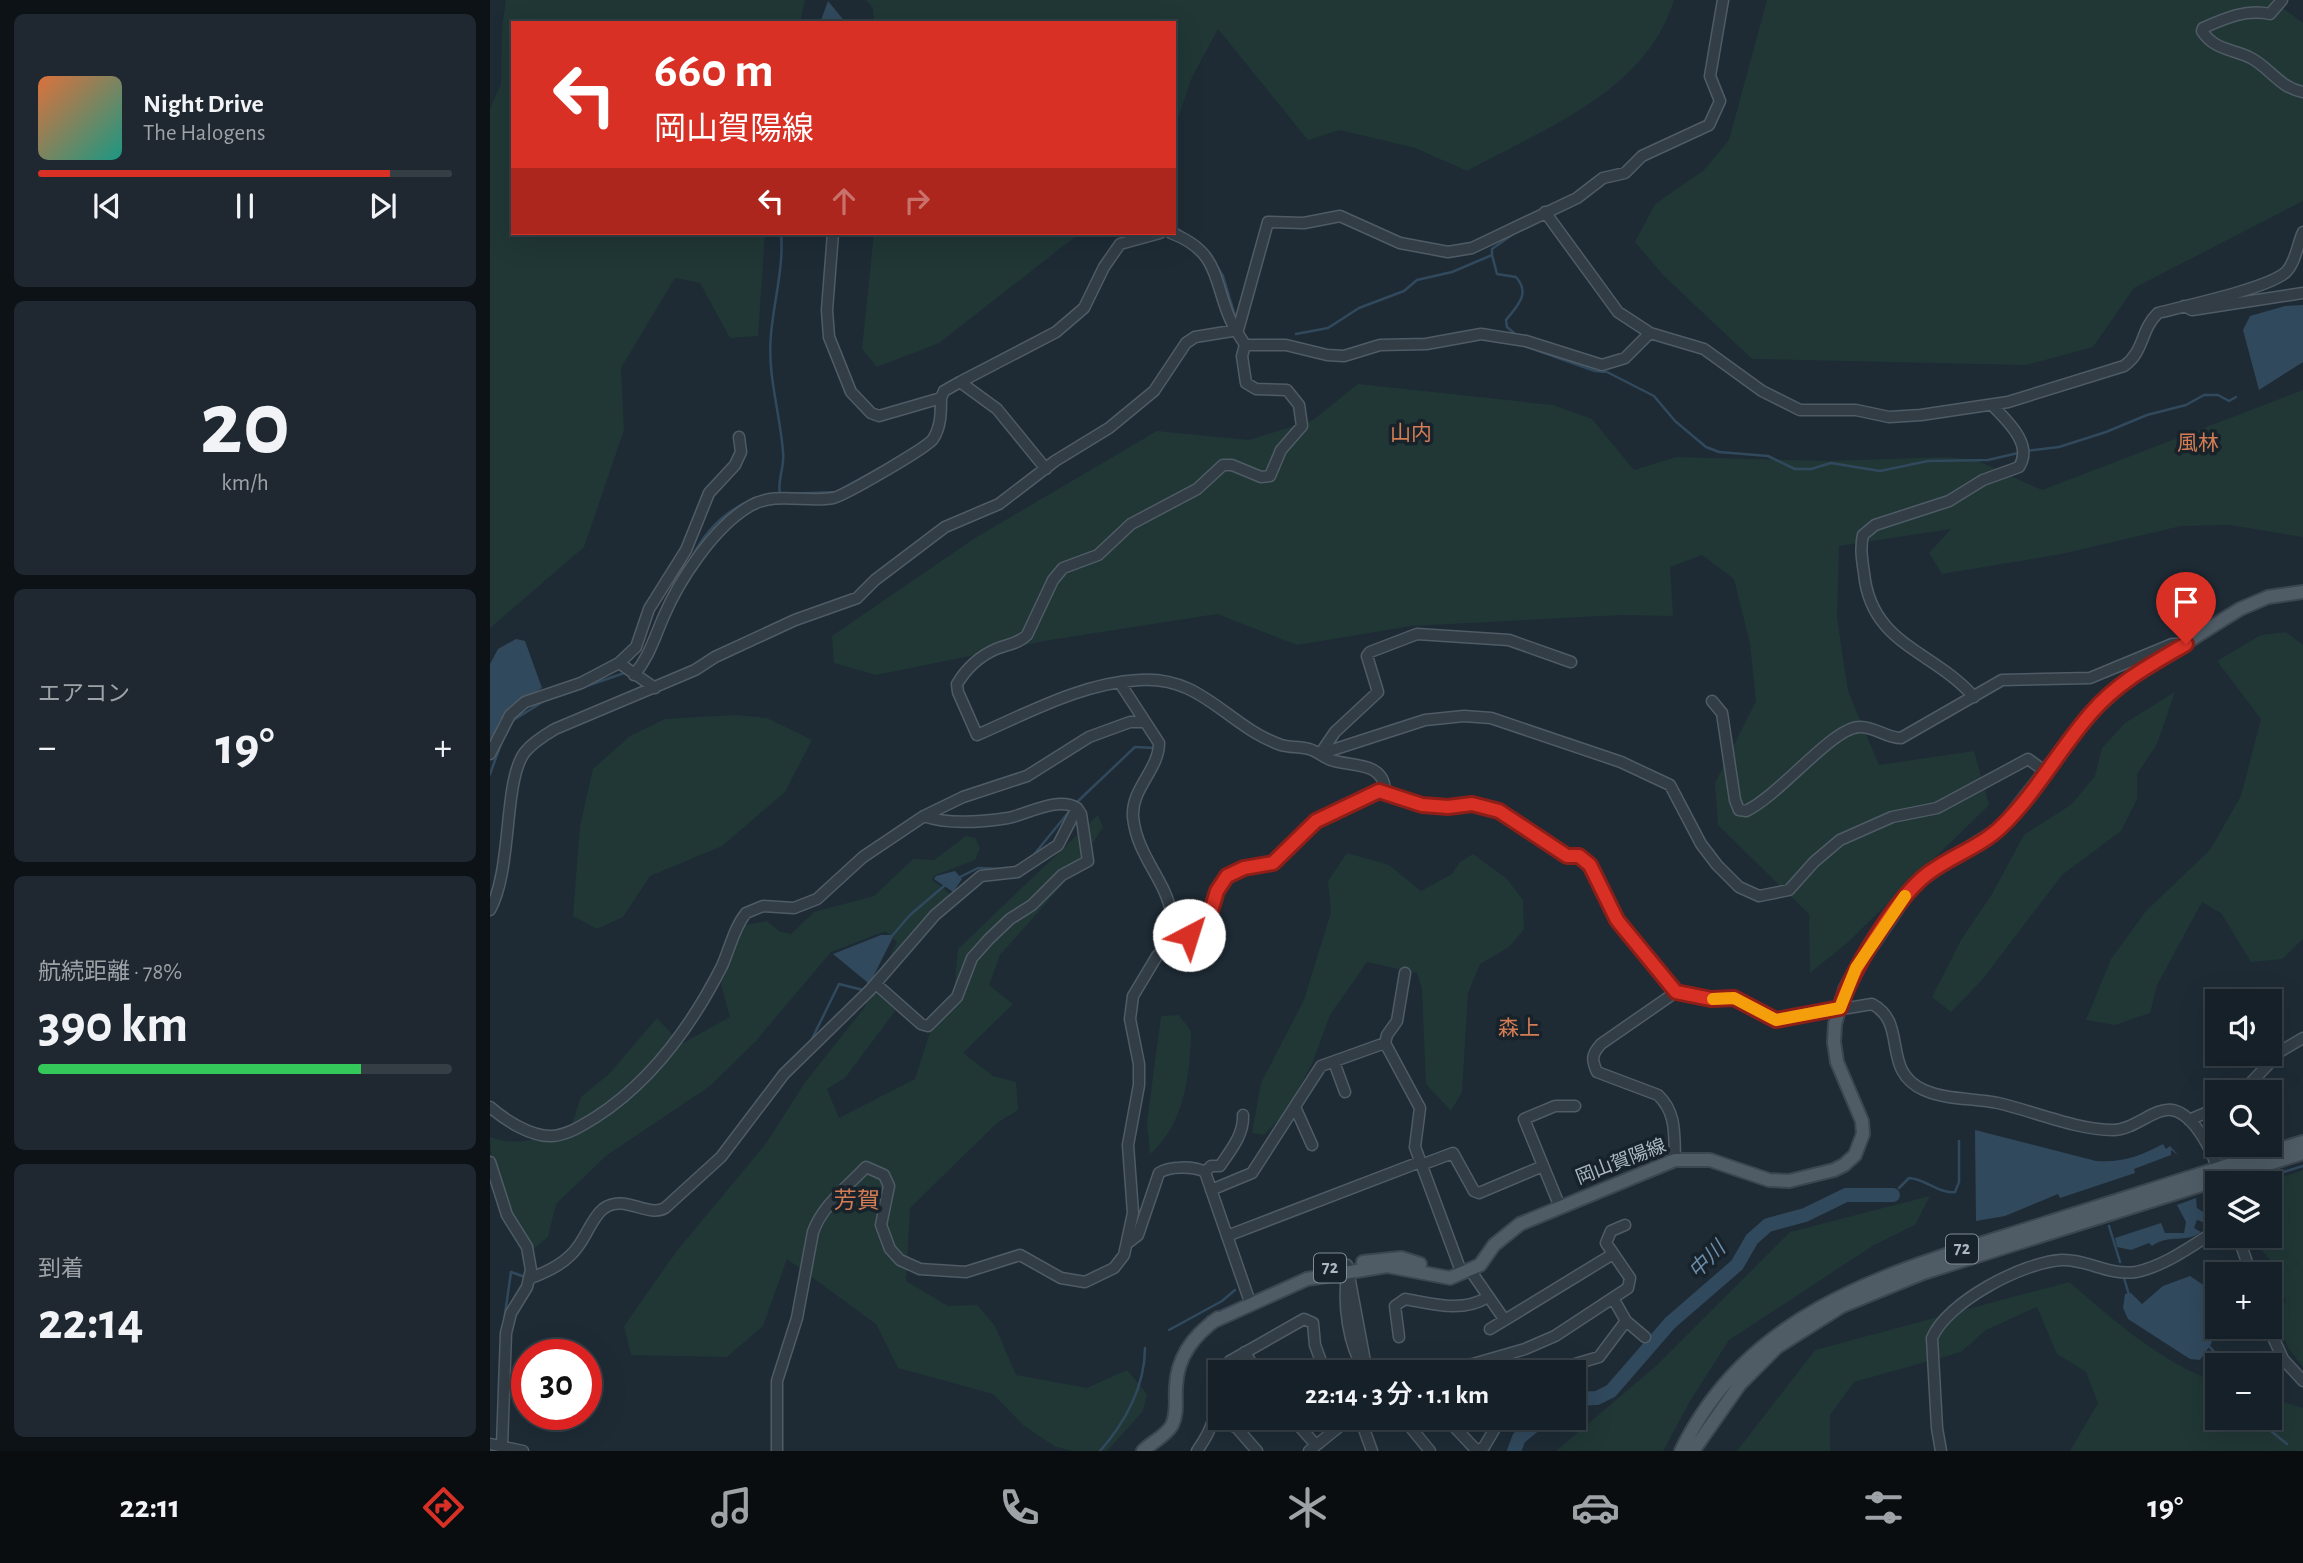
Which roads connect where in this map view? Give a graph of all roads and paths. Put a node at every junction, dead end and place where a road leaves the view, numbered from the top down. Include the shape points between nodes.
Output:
1 (1723, 0) edge
2 (2282, 0) edge
3 (2303, 92) edge
4 (1548, 216) junction
5 (2303, 232) edge
6 (833, 235) edge
7 (1153, 235) edge
8 (1176, 235) edge
9 (2303, 293) edge
10 (2184, 306) junction
11 (1238, 330) junction
12 (1650, 333) junction
13 (1245, 345) junction
14 (960, 382) junction
15 (936, 399) junction
16 (1992, 405) junction
17 (739, 437) dead end
18 (1046, 469) junction
19 (695, 550) junction
20 (2303, 592) edge
21 (2186, 644) junction
22 (1571, 662) dead end
23 (627, 669) junction
24 (1120, 683) junction
25 (655, 688) junction
26 (1974, 697) junction
27 (1712, 701) dead end
28 (1142, 722) junction
29 (490, 754) edge
30 (1320, 754) junction
31 (2046, 772) junction
32 (1385, 791) junction
33 (1077, 808) junction
34 (924, 816) junction
35 (490, 910) edge
36 (1169, 944) junction
37 (1405, 973) dead end
38 (876, 984) junction
39 (1676, 992) junction
40 (1840, 1008) junction
41 (2303, 1038) edge
42 (1385, 1043) junction
43 (1334, 1062) junction
44 (2253, 1080) edge
45 (1345, 1092) dead end
46 (1575, 1106) dead end
47 (490, 1107) edge
48 (1296, 1107) junction
49 (2205, 1113) edge
50 (1242, 1115) dead end
51 (2189, 1120) junction
52 (2303, 1142) edge
53 (1312, 1145) dead end
54 (2303, 1153) edge
55 (1675, 1160) junction
56 (490, 1162) edge
57 (1420, 1164) junction
58 (1543, 1166) junction
59 (2218, 1171) edge
60 (2235, 1171) edge
61 (2242, 1171) edge
62 (1205, 1172) junction
63 (2205, 1182) edge
64 (2205, 1182) edge
65 (1211, 1190) junction
66 (1560, 1207) junction
67 (1625, 1225) dead end
68 (1227, 1236) junction
69 (2205, 1237) edge
70 (1129, 1242) junction
71 (1614, 1254) junction
72 (1348, 1268) junction
73 (1463, 1273) junction
74 (531, 1276) junction
75 (1488, 1297) junction
76 (1613, 1298) junction
77 (1250, 1303) junction
78 (1504, 1320) junction
79 (1626, 1321) junction
80 (1490, 1329) dead end
81 (1399, 1336) dead end
82 (1645, 1337) dead end
83 (2274, 1339) edge
84 (1245, 1352) junction
85 (1234, 1360) edge
86 (1249, 1360) edge
87 (1321, 1360) edge
88 (1358, 1360) edge
89 (1494, 1360) edge
90 (1586, 1361) edge
91 (2303, 1381) edge
92 (1208, 1430) edge
93 (1239, 1430) edge
94 (1300, 1430) edge
95 (1335, 1430) edge
96 (1365, 1430) edge
97 (1413, 1430) edge
98 (1457, 1430) edge
99 (1494, 1430) edge
100 (490, 1444) edge
101 (502, 1446) junction
102 (1312, 1448) edge
103 (523, 1451) edge
104 (777, 1451) edge
105 (1143, 1451) edge
106 (1197, 1451) edge
107 (1257, 1451) edge
108 (1373, 1451) edge
109 (1430, 1451) edge
110 (1681, 1451) edge
111 (1693, 1451) edge
112 (1941, 1451) edge

1 - 4 street via 1711,71 1720,101 1709,125 1642,156 1625,173 1603,178
2 - 3 street via 2270,14 2241,13 2202,32 2217,47 2252,58 2280,82
4 - 11 street via 1481,245 1448,252 1388,239 1340,216 1304,223 1268,222
4 - 12 street via 1618,312
5 - 10 street via 2286,273
6 - 15 street via 827,321 838,366 851,392 879,416
7 - 14 street via 1119,244 1084,308 1056,332
8 - 11 street via 1213,266 1231,324
9 - 10 street via 2192,310
10 - 16 street via 2152,319 2137,355 2124,366
11 - 13 street
11 - 18 street via 1186,342 1148,397
12 - 13 street via 1625,358 1602,365 1526,341 1481,334 1426,344 1380,345 1344,356 1286,345
12 - 16 street via 1704,349 1762,391 1800,410 1856,410 1889,417
13 - 24 street via 1242,356 1250,387 1287,390 1299,405 1303,421 1280,450 1272,474 1261,477 1223,465 1197,489 1131,524 1098,555 1063,568 1021,642 996,649 974,663 957,684 978,735 1072,695
14 - 15 street
14 - 18 street via 997,409
15 - 19 street via 938,430 918,454 834,498 759,501
16 - 26 street via 2013,427 2023,452 2019,467 1983,480 1949,501 1875,525 1863,536 1861,546 1866,593 1873,611 1898,638 1950,673
17 - 19 street via 741,452 728,475 709,493
18 - 25 street via 999,504 945,527 857,598 795,620
19 - 23 street via 649,609
19 - 23 street via 650,653
20 - 21 main road, 岡山賀陽線 via 2268,597 2240,609
21 - 26 street via 2172,644 2090,678 2002,680
21 - 31 main road, 岡山賀陽線 via 2110,695
22 - 30 street via 1509,640 1408,636 1367,656 1378,692 1335,732
23 - 25 street
23 - 29 street via 525,702 510,715
24 - 28 street
24 - 30 street via 1154,680 1188,686 1277,744
25 - 35 street via 555,729 526,751 519,763 500,889
26 - 27 street via 1901,738 1868,727 1850,728 1787,783 1746,811 1740,810 1735,800 1722,713
28 - 34 street via 1089,737 1027,776 963,797
28 - 36 street via 1156,735 1159,751 1137,792 1133,818 1144,859 1171,911
30 - 31 street via 1425,720 1491,718 1621,762 1670,785 1717,865 1739,887 1759,896 1790,890 1840,840 1892,817 1937,808 2028,759
30 - 32 street via 1374,769
31 - 40 main road, 岡山賀陽線 via 2001,828 1924,876 1907,894 1856,968
32 - 36 street via 1316,821 1273,863 1227,876 1208,921
32 - 39 street via 1422,805 1472,804 1499,811 1567,856 1579,856 1597,876 1617,920
33 - 34 street via 1066,803 985,821
33 - 38 street via 1058,845 1017,872 981,876 935,915
33 - 38 street via 1082,814 1088,861 1062,875 989,939 972,958 957,997 928,1026
34 - 47 street via 863,857 817,899 794,908 763,906 746,912 707,992 655,1069 627,1097 573,1130 551,1136 524,1129
36 - 70 street via 1157,956 1129,1007 1139,1064 1128,1145 1133,1213
37 - 42 street via 1397,1021
38 - 74 street via 784,1074 721,1157 665,1208 657,1211 624,1202 605,1208 576,1250 555,1268
39 - 40 street via 1734,998 1776,1020
39 - 55 street via 1601,1044 1592,1062 1597,1072 1658,1095 1665,1102 1674,1123
40 - 51 street via 1863,1004 1881,1009 1892,1023 1900,1069 1930,1092 2102,1129 2127,1129 2171,1110
40 - 55 main road, 岡山賀陽線 via 1833,1042 1862,1121 1863,1134 1855,1156 1834,1170 1789,1181 1769,1180 1710,1160
41 - 44 street via 2281,1051
42 - 43 street
42 - 57 street via 1420,1108 1415,1147
43 - 45 street
43 - 48 street via 1321,1066
46 - 58 street via 1555,1106 1524,1119
48 - 53 street
48 - 65 street via 1252,1173
49 - 51 street
50 - 62 street via 1232,1150 1220,1166
51 - 59 street
52 - 60 main road, 72
54 - 61 main road, 72
55 - 66 main road, 岡山賀陽線
56 - 74 street via 507,1215 527,1247
57 - 58 street via 1453,1153 1479,1193
57 - 68 street
57 - 73 street
58 - 66 street
62 - 65 street
62 - 70 street via 1198,1168 1159,1173 1138,1235
63 - 110 main road, 72 via 1912,1265 1833,1298 1751,1358 1707,1408
64 - 111 main road, 72 via 1936,1269 1842,1306 1777,1347 1740,1384
65 - 68 street
66 - 73 main road, 岡山賀陽線 via 1511,1229 1480,1265
67 - 71 street via 1606,1235 1605,1243
68 - 77 street
69 - 112 street via 2137,1272 2107,1271 2064,1260 1977,1292 1937,1326 1931,1338
70 - 104 street via 1114,1268 1085,1282 1061,1278 1020,1255 966,1272 920,1269 900,1260 890,1249 881,1225 889,1186 884,1175 866,1167 818,1220 813,1232 797,1318 777,1381
71 - 76 street via 1630,1278 1628,1289
71 - 78 street
72 - 73 main road, 72 via 1387,1266 1450,1279
72 - 77 main road, 72
72 - 88 street via 1345,1291
73 - 75 street
74 - 101 street via 506,1333
75 - 78 street
75 - 81 street via 1455,1307 1405,1299 1395,1306
76 - 79 street
76 - 89 street via 1555,1336
77 - 105 main road, 72 via 1196,1335 1178,1368 1171,1428
78 - 80 street
79 - 82 street
79 - 90 street via 1598,1357
83 - 91 street via 2283,1359
84 - 85 street
84 - 86 street
84 - 87 street via 1304,1319 1313,1323
92 - 106 street
93 - 107 street
94 - 102 street
95 - 102 street
96 - 108 street
97 - 109 street
98 - 99 street via 1477,1451
100 - 101 street
101 - 103 street

